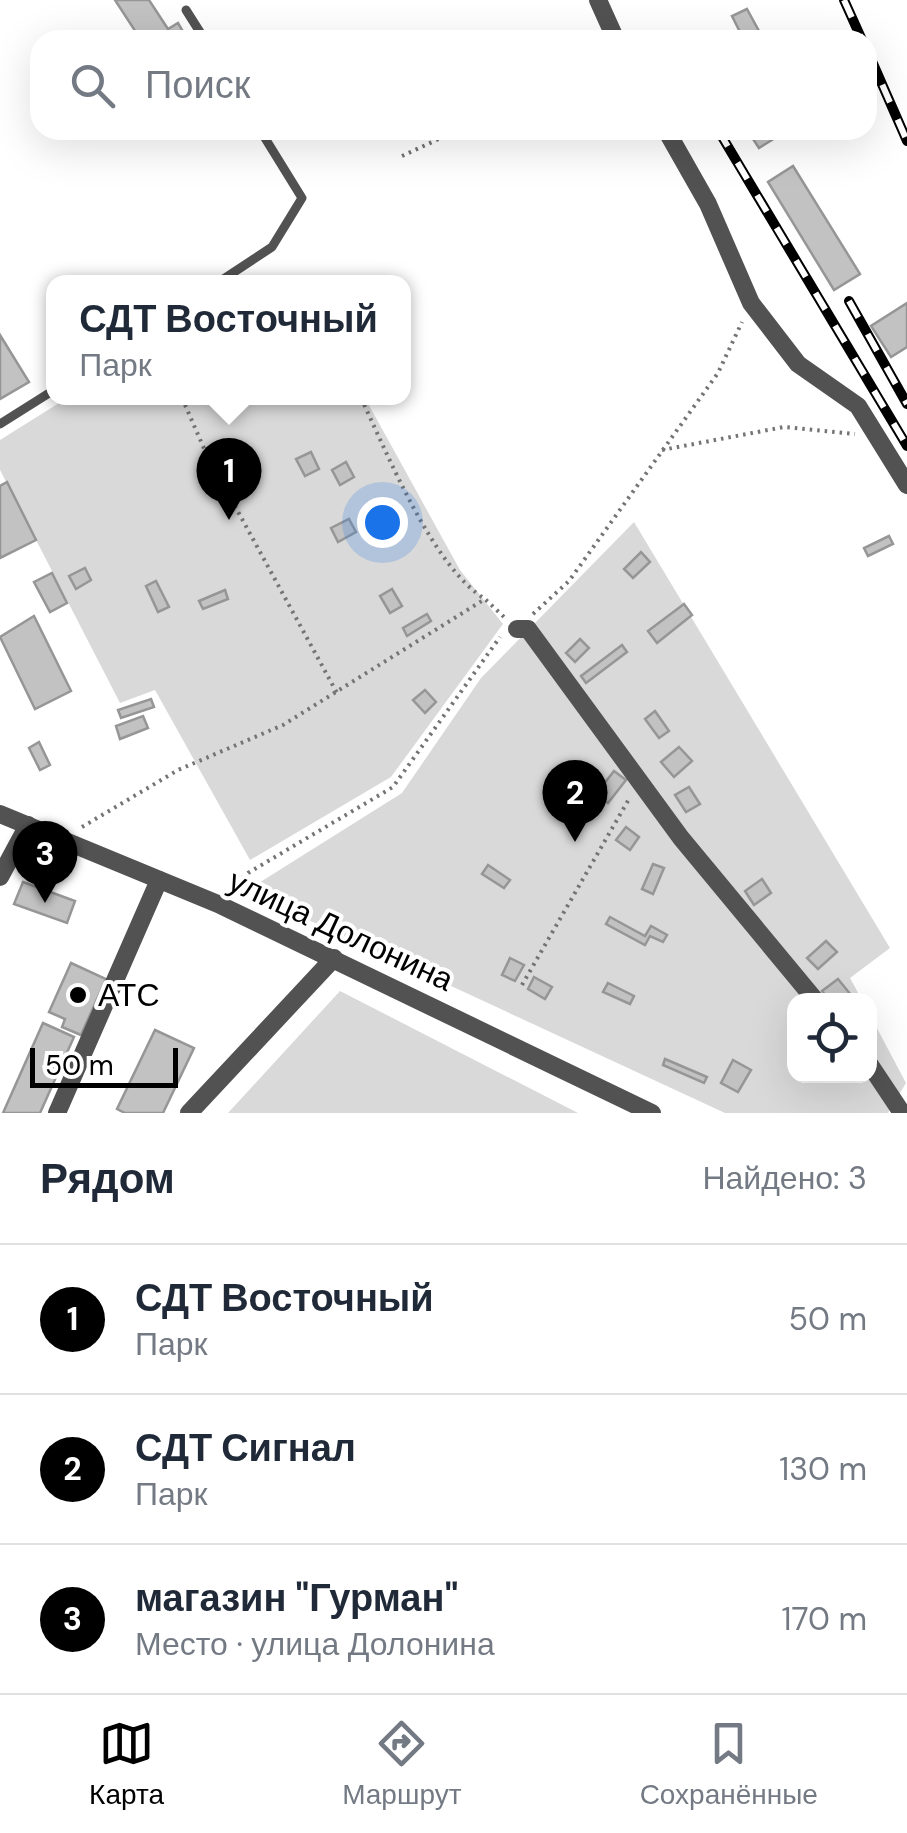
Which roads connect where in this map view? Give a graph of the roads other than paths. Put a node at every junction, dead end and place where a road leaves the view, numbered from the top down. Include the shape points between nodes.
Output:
1 (598, 0) edge
2 (186, 10) dead end
3 (199, 30) edge
4 (612, 30) edge
5 (266, 140) edge
6 (672, 140) edge
7 (230, 275) edge
8 (46, 395) edge
9 (0, 424) edge
10 (907, 485) edge
11 (517, 629) road end
12 (0, 814) edge
13 (28, 825) junction
14 (0, 876) edge
15 (159, 880) junction
16 (334, 958) junction
17 (810, 993) edge
18 (877, 1076) edge
19 (57, 1113) edge
20 (189, 1113) edge
21 (652, 1113) edge
22 (902, 1113) edge

1 - 4 street
2 - 3 lane
5 - 7 lane via 302,198 272,247
6 - 10 street via 708,204 750,304 798,364 858,406
8 - 9 lane
11 - 17 street via 528,629 639,782
12 - 13 street, улица Долонина
13 - 14 street
13 - 15 street, улица Долонина
15 - 16 street, улица Долонина
15 - 19 street
16 - 20 street
16 - 21 street, улица Долонина
18 - 22 street

